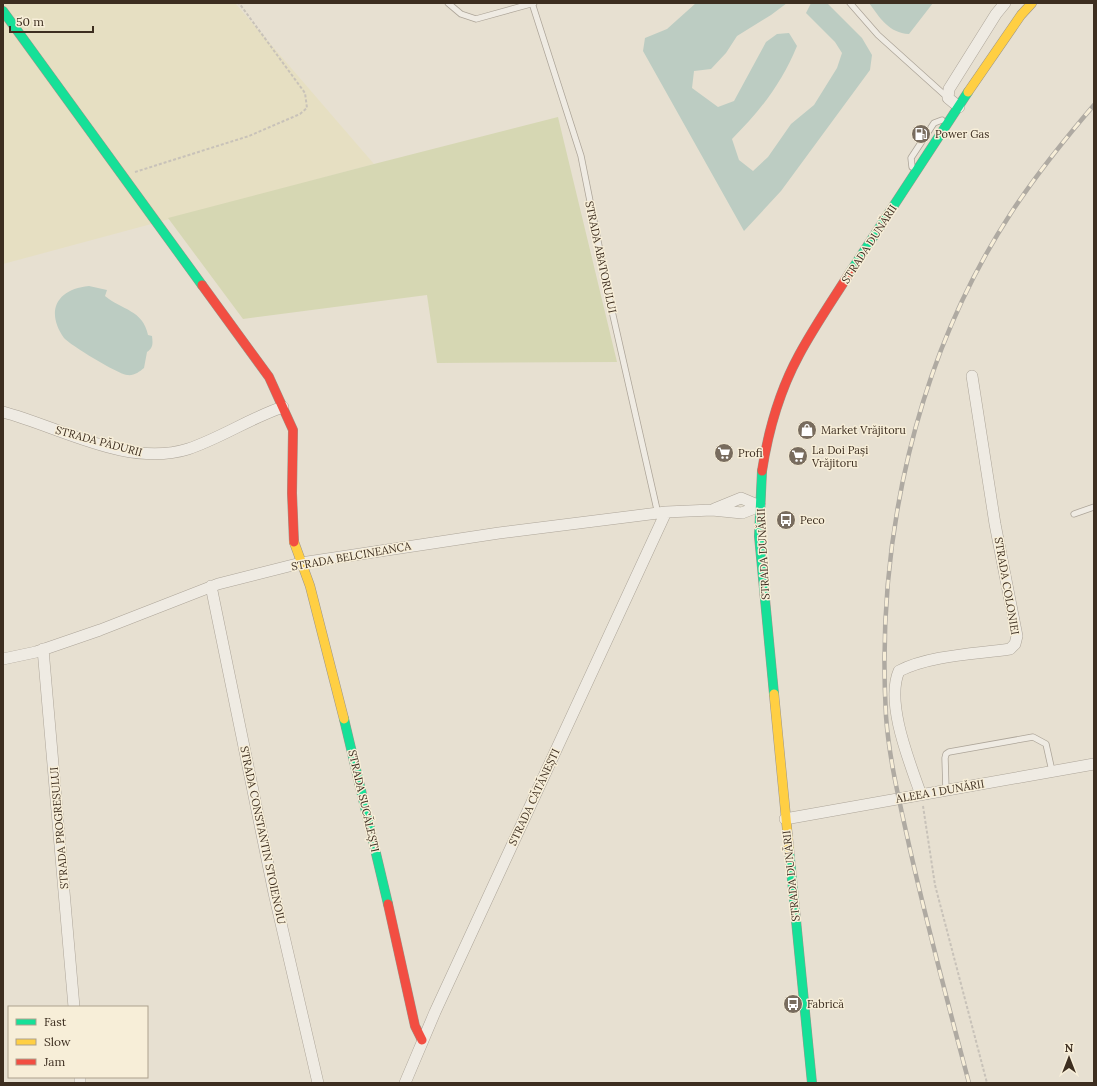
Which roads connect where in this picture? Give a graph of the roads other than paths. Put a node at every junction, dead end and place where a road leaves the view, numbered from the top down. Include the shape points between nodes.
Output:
1 (448, 3) edge
2 (533, 3) edge
3 (850, 3) edge
4 (1005, 3) edge
5 (1032, 3) edge
6 (3, 11) edge
7 (948, 98) junction
8 (959, 107) junction
9 (972, 376) dead end
10 (283, 407) junction
11 (3, 412) edge
12 (760, 506) junction
13 (1094, 508) edge
14 (662, 513) junction
15 (1074, 514) dead end
16 (301, 563) junction
17 (211, 586) junction
18 (43, 649) junction
19 (3, 659) edge
20 (1094, 764) edge
21 (1052, 771) junction
22 (946, 790) junction
23 (921, 795) junction
24 (786, 819) junction
25 (74, 1006) edge
26 (422, 1040) junction
27 (318, 1083) edge
28 (405, 1083) edge
29 (812, 1083) edge

1 - 2 lane via 461,14 476,19
2 - 14 lane, STRADA ABATORULUI via 581,156 612,311
3 - 7 lane via 878,35
4 - 7 street via 949,89
5 - 8 main road, STRADA DUNĂRII via 1002,41
6 - 10 main road, STRADA SUCĂLEȘTI via 269,376
7 - 8 street
8 - 12 main road, STRADA DUNĂRII via 839,290 796,362 787,381 767,443
9 - 23 street, STRADA COLONIEI via 995,524 1017,636 1015,644 1010,649 939,659 899,670 896,677 896,696 900,735
10 - 11 street, STRADA PĂDURII via 266,412 222,436 187,449 158,455 132,452 102,444
10 - 16 main road, STRADA SUCĂLEȘTI via 293,430 293,534 294,546
12 - 14 street, STRADA BELCINEANCA via 742,513 712,510
12 - 24 main road, STRADA DUNĂRII via 760,536
13 - 15 lane
14 - 16 street, STRADA BELCINEANCA via 498,533
14 - 26 street, STRADA CĂTĂNEȘTI
16 - 17 street, STRADA BELCINEANCA
16 - 26 main road, STRADA SUCĂLEȘTI via 310,586 359,776 415,1026
17 - 18 street, STRADA BELCINEANCA via 100,630
17 - 27 street, STRADA CONSTANTIN STOIENOIU via 274,893
18 - 19 street, STRADA BELCINEANCA
18 - 25 street, STRADA PROGRESULUI
20 - 21 street, ALEEA 1 DUNĂRII
21 - 22 street, ALEEA 1 DUNĂRII
21 - 22 lane via 1046,744 1033,737 949,752 945,758
22 - 23 street, ALEEA 1 DUNĂRII
23 - 24 street, ALEEA 1 DUNĂRII
24 - 29 main road, STRADA DUNĂRII
26 - 28 street, STRADA CĂTĂNEȘTI

